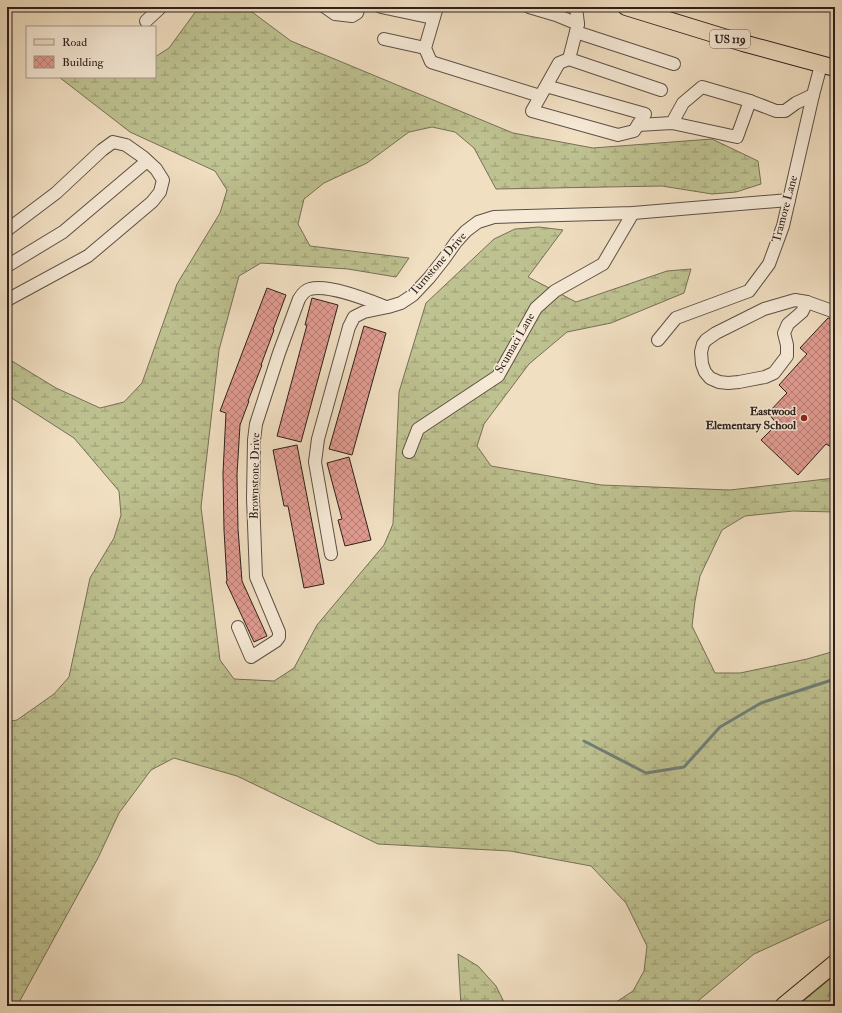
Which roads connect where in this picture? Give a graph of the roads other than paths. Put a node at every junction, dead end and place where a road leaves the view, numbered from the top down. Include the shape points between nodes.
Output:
1 (161, 7) edge
2 (325, 7) edge
3 (359, 7) edge
4 (381, 7) edge
5 (529, 7) edge
6 (576, 7) edge
7 (626, 7) edge
8 (435, 13) edge
9 (146, 21) dead end
10 (577, 28) junction
11 (384, 39) dead end
12 (425, 48) junction
13 (569, 59) junction
14 (674, 64) dead end
15 (828, 67) edge
16 (661, 90) dead end
17 (543, 91) junction
18 (813, 95) junction
19 (750, 101) junction
20 (672, 123) junction
21 (638, 125) junction
22 (147, 161) junction
23 (789, 200) junction
24 (633, 213) junction
25 (7, 230) edge
26 (7, 266) edge
27 (7, 300) edge
28 (807, 302) junction
29 (388, 307) junction
30 (835, 312) edge
31 (658, 340) dead end
32 (409, 452) dead end
33 (331, 554) dead end
34 (238, 628) dead end
35 (835, 963) edge
36 (783, 1006) edge

1 - 9 street
2 - 3 street via 335,14 352,16 358,13
4 - 8 street
5 - 10 street via 556,15
6 - 10 street
7 - 15 main road, US 119
8 - 12 street
10 - 13 street
10 - 14 street
11 - 12 street
12 - 17 street via 431,62
13 - 16 street
13 - 17 street via 559,63
15 - 18 street, Tramore Lane
17 - 21 street via 645,114
17 - 21 street via 532,111 618,135 634,131
18 - 19 street via 786,111
18 - 23 street, Tramore Lane
19 - 20 street via 702,87 682,103
19 - 20 street via 737,137
20 - 21 street
22 - 25 street via 126,145 113,142 56,193
22 - 26 street via 63,232
22 - 27 street via 163,180 160,192 152,202 88,256
23 - 24 street, Turnstone Drive
23 - 31 street, Tramore Lane via 783,226 769,264 749,291 676,318
24 - 29 street, Turnstone Drive via 494,217 478,222 456,242 414,295
24 - 32 street, Scumaci Lane via 603,264 555,291 536,308 498,376 418,429
28 - 28 street via 795,300 764,309 716,333 703,344 701,352 705,372 710,378 728,383 774,373 787,356 784,333 788,324 802,312
28 - 30 street
29 - 33 street, Turnstone Drive via 354,317 318,439 315,462
29 - 34 street, Brownstone Drive via 337,290 321,288 310,289 299,299 256,424 254,440 256,577 279,637 251,657
35 - 36 main road

